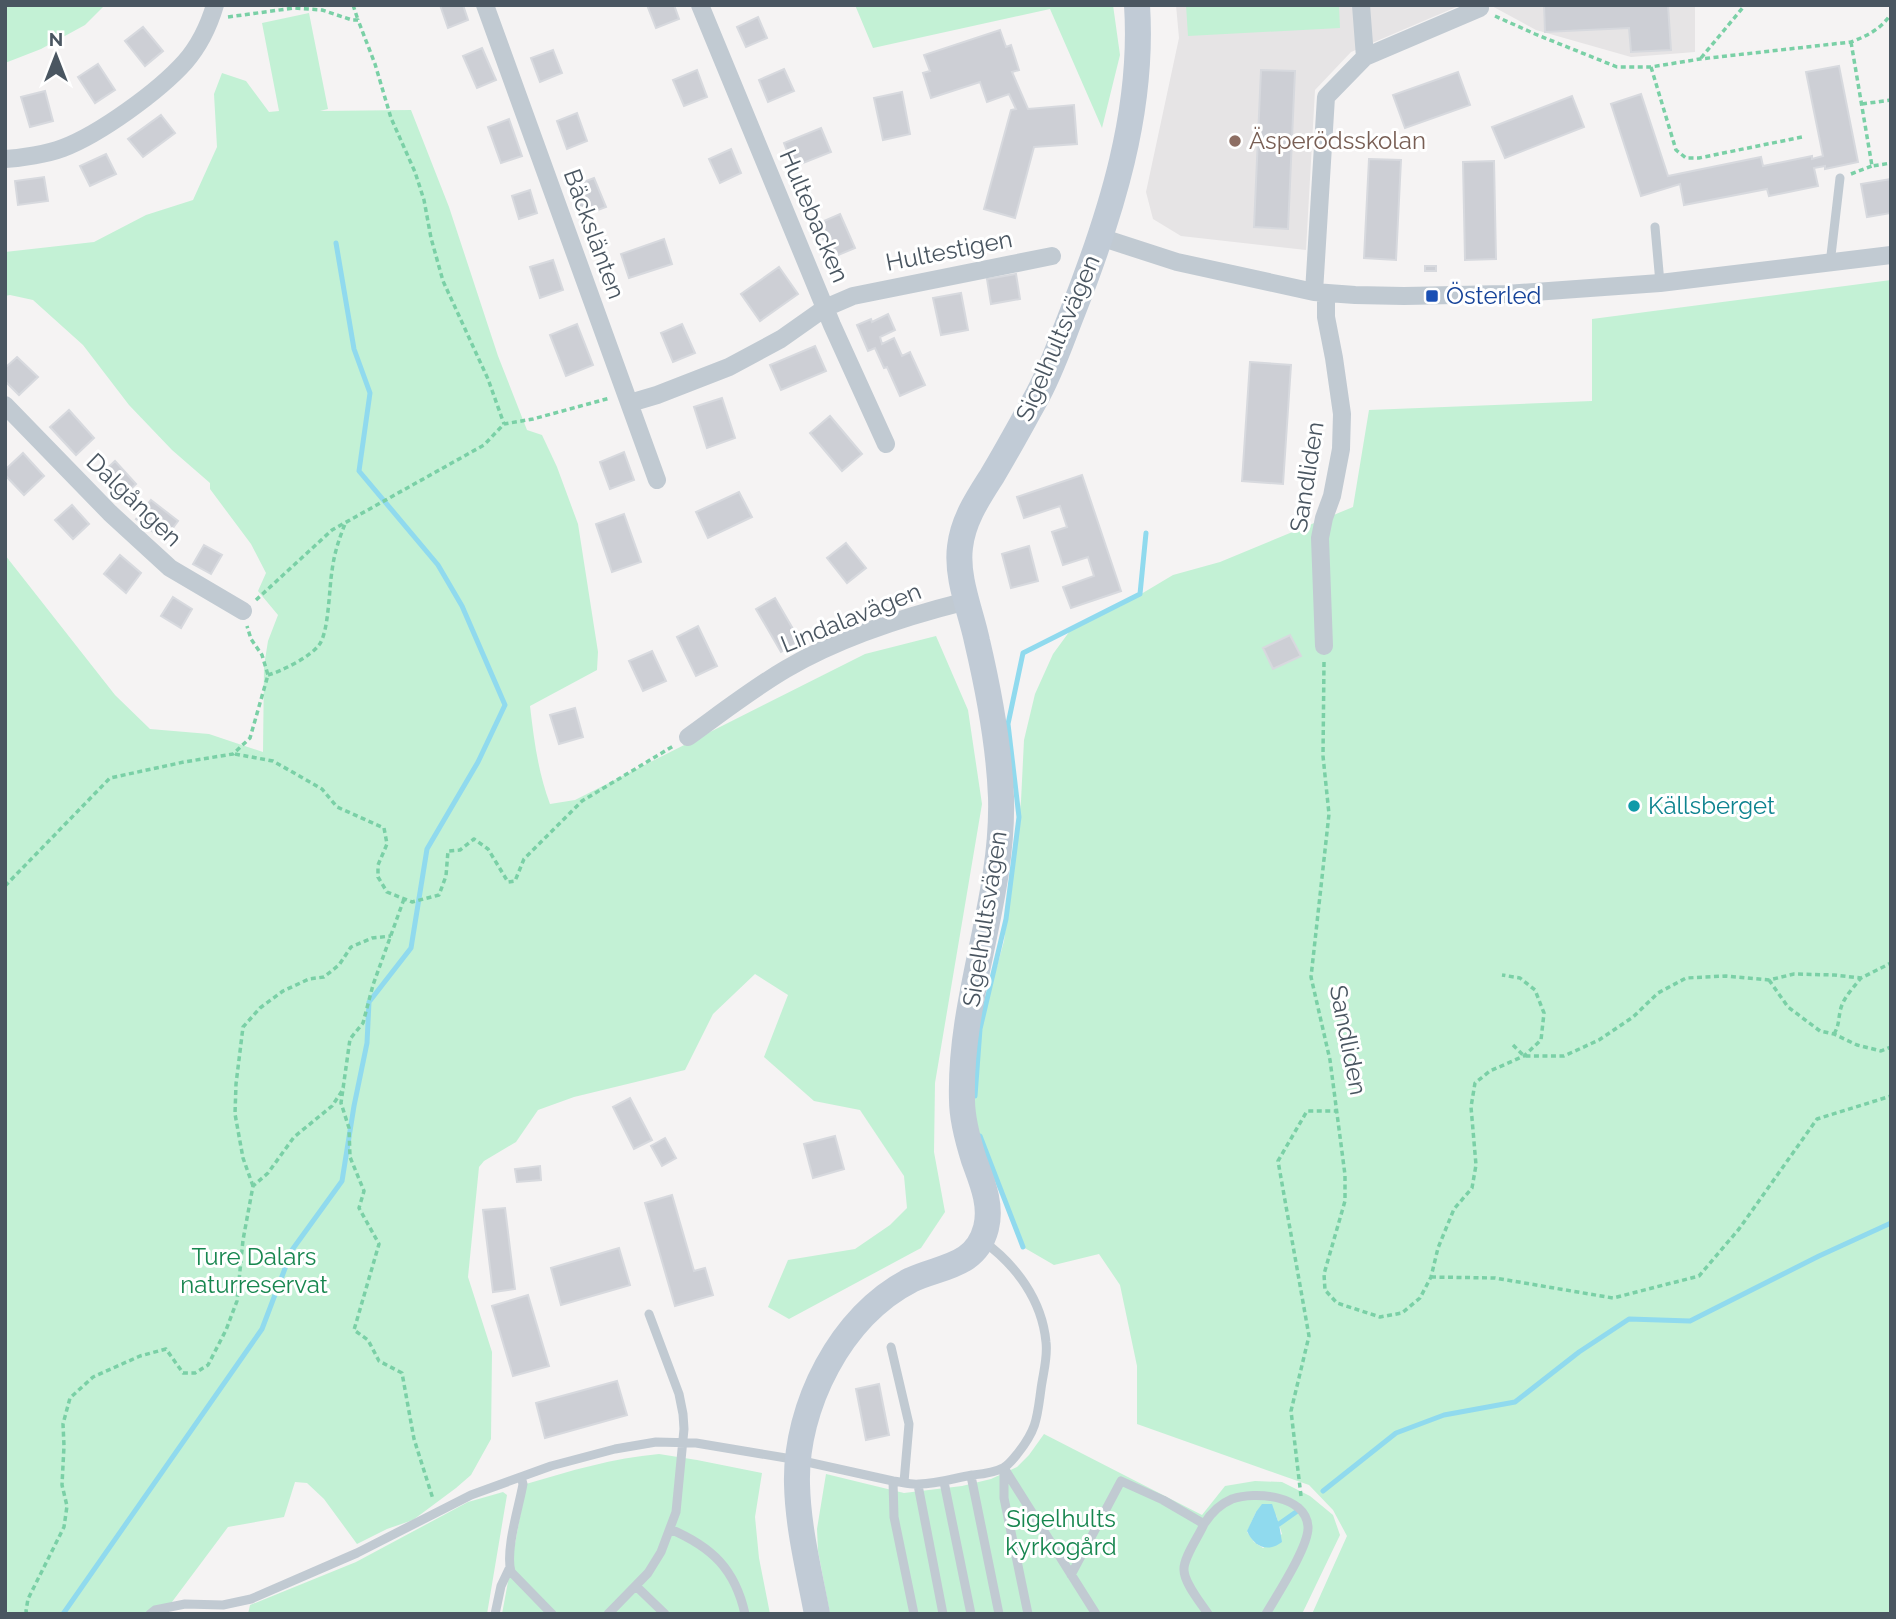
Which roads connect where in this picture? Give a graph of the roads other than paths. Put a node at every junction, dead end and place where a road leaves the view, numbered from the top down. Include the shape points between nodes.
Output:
1 (485, 5) edge
2 (700, 5) edge
3 (1137, 5) edge
4 (1361, 5) edge
5 (1480, 8) road end
6 (219, 11) edge
7 (1365, 57) junction
8 (5, 159) edge
9 (1840, 178) road end
10 (1655, 227) dead end
11 (1100, 237) junction
12 (1891, 255) edge
13 (1052, 256) dead end
14 (1830, 264) junction
15 (1660, 283) junction
16 (1320, 292) junction
17 (825, 308) junction
18 (628, 398) junction
19 (5, 405) edge
20 (886, 444) dead end
21 (657, 481) dead end
22 (967, 601) junction
23 (243, 611) road end
24 (1324, 646) road end
25 (688, 737) road end
26 (981, 1240) junction
27 (649, 1314) dead end
28 (891, 1346) dead end
29 (682, 1442) junction
30 (798, 1460) junction
31 (1004, 1468) junction
32 (971, 1476) junction
33 (521, 1477) junction
34 (893, 1481) junction
35 (904, 1482) junction
36 (944, 1482) junction
37 (918, 1485) junction
38 (1204, 1524) junction
39 (670, 1529) junction
40 (510, 1567) junction
41 (1071, 1575) junction
42 (636, 1586) junction
43 (150, 1614) edge
44 (495, 1614) edge
45 (552, 1614) edge
46 (608, 1614) edge
47 (665, 1614) edge
48 (745, 1614) edge
49 (817, 1614) edge
50 (914, 1614) edge
51 (943, 1614) edge
52 (971, 1614) edge
53 (999, 1614) edge
54 (1028, 1614) edge
55 (1096, 1614) edge
56 (1208, 1614) edge
57 (1266, 1614) edge

1 - 18 street, Bäckslänten
2 - 17 street, Hultebacken
3 - 11 street, Sigelhultsvägen via 1137,81
4 - 7 street
5 - 7 street
6 - 8 street via 185,61 102,128 62,148
7 - 16 street, Sandliden via 1326,97
9 - 14 lane
10 - 15 lane
11 - 16 street via 1177,262
11 - 22 street, Sigelhultsvägen via 1038,396 971,509 959,559
12 - 14 street
13 - 17 street, Hultestigen via 853,296
14 - 15 street
15 - 16 street via 1506,294
16 - 24 street, Sandliden via 1342,414 1341,449 1320,538
17 - 18 street, Hultestigen via 729,367 657,395
17 - 20 street, Hultebacken
18 - 21 street, Bäckslänten
19 - 23 street, Dalgången via 170,568
22 - 25 street, Lindalavägen via 881,626 818,653 744,696
22 - 26 street, Sigelhultsvägen via 989,691 1001,797 995,878 966,1032 961,1106 988,1207
26 - 30 street via 963,1261 894,1290 860,1319 819,1381
26 - 31 lane via 1013,1267 1034,1297 1046,1341 1039,1410 1031,1436
27 - 29 lane via 679,1394
28 - 35 lane via 909,1424
29 - 30 lane
29 - 33 lane via 615,1449
29 - 39 lane via 676,1512
30 - 34 lane
30 - 49 street via 799,1516
31 - 32 lane
31 - 41 lane
31 - 54 lane via 1004,1498
32 - 36 lane
32 - 53 lane
33 - 40 lane
33 - 43 lane via 471,1495 357,1553 251,1599 223,1605 185,1604
34 - 35 lane
34 - 50 lane via 894,1517
35 - 37 lane
36 - 37 lane
36 - 52 lane
37 - 51 lane
38 - 41 lane via 1121,1481
38 - 56 lane via 1183,1569
38 - 57 lane via 1218,1507 1239,1498 1286,1500 1304,1512 1308,1528 1304,1543
39 - 42 lane via 661,1552
39 - 48 lane via 706,1548 721,1563 732,1576
40 - 44 lane via 500,1586
40 - 45 lane
41 - 55 lane
42 - 46 lane
42 - 47 lane

